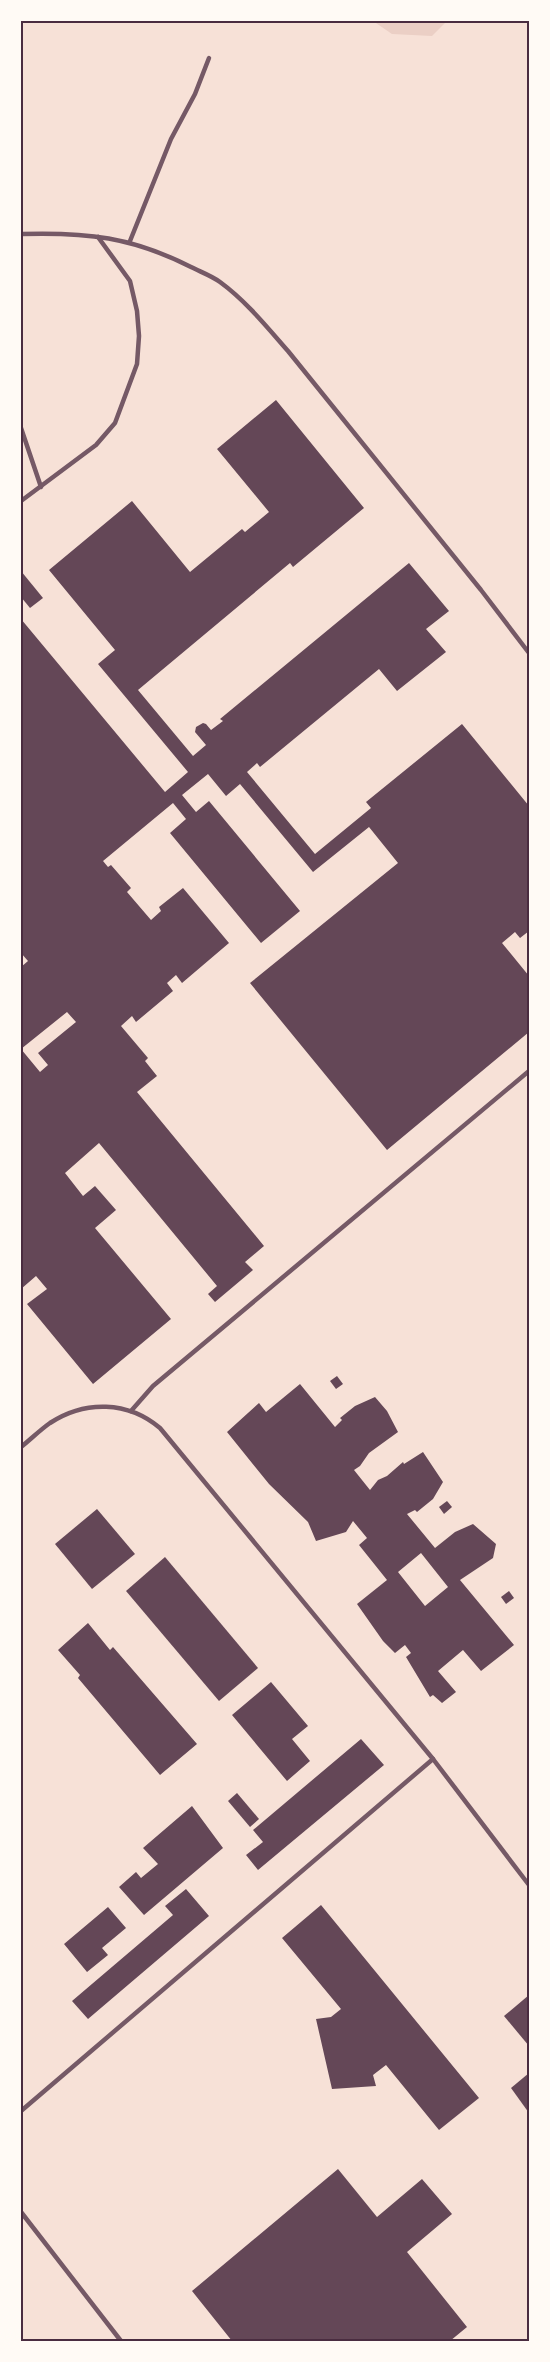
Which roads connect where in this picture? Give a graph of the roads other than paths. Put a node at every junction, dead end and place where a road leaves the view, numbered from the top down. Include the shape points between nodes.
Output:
1 (209, 58) dead end
2 (21, 234) edge
3 (98, 237) junction
4 (130, 242) junction
5 (21, 428) edge
6 (40, 487) junction
7 (21, 501) edge
8 (529, 653) edge
9 (529, 1071) edge
10 (132, 1410) junction
11 (21, 1447) edge
12 (434, 1759) junction
13 (529, 1885) edge
14 (21, 2111) edge
15 (21, 2212) edge
16 (121, 2341) edge

1 - 4 lane
2 - 3 lane
3 - 4 lane
3 - 6 lane via 130,281 137,311 137,364 115,423 96,445
4 - 8 lane via 172,257 219,281 258,316
5 - 6 lane
6 - 7 lane
9 - 10 lane via 153,1386
10 - 11 lane via 111,1406 81,1408 51,1422
10 - 12 lane via 160,1428
12 - 13 lane
12 - 14 lane
15 - 16 lane

